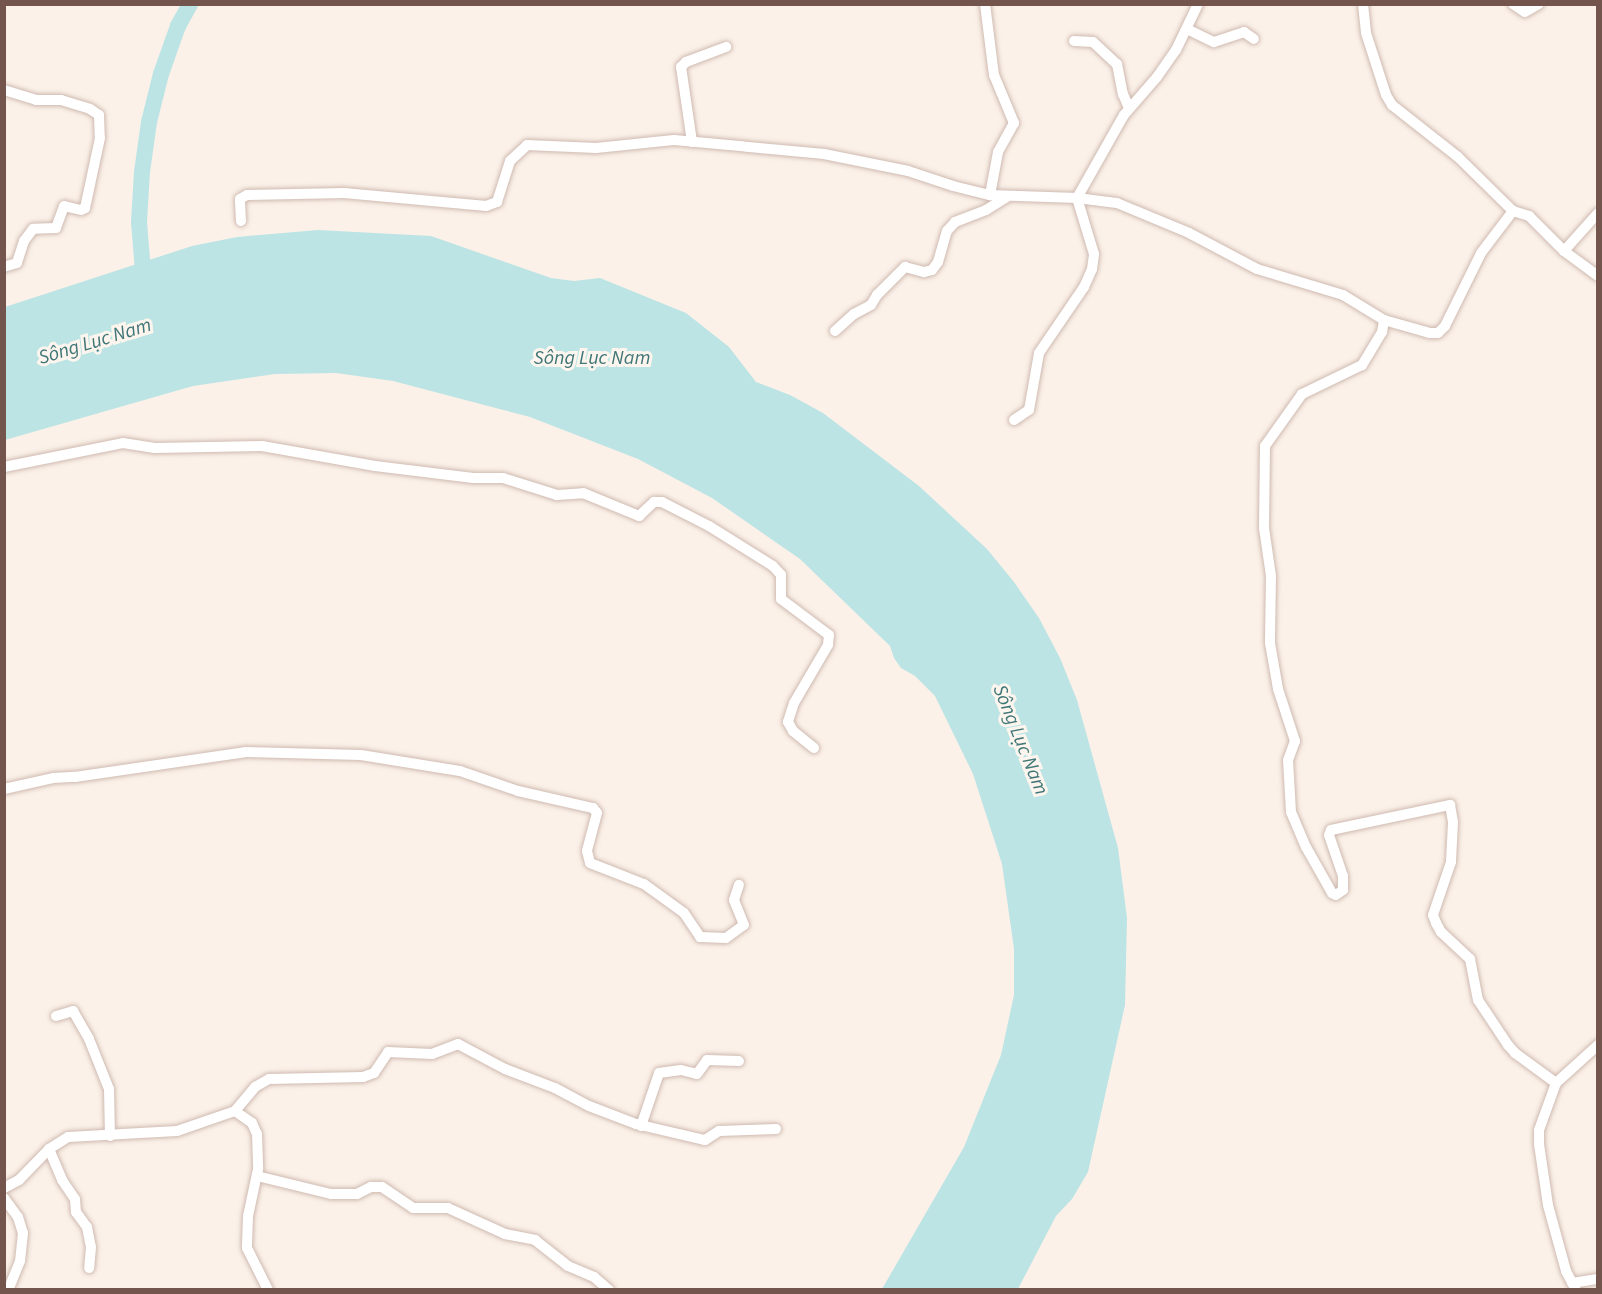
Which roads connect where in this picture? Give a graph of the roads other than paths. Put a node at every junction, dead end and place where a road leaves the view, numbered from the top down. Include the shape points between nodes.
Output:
1 (986, 4) edge
2 (1198, 4) edge
3 (1363, 4) edge
4 (1513, 4) edge
5 (1539, 4) edge
6 (1187, 29) junction
7 (1254, 39) dead end
8 (1074, 41) dead end
9 (726, 47) dead end
10 (4, 90) edge
11 (1129, 108) junction
12 (692, 142) junction
13 (990, 195) junction
14 (1008, 196) junction
15 (1077, 198) junction
16 (1513, 211) junction
17 (1598, 213) edge
18 (241, 221) dead end
19 (1564, 251) junction
20 (4, 267) edge
21 (1598, 276) edge
22 (1384, 320) junction
23 (835, 331) dead end
24 (1014, 420) dead end
25 (4, 467) edge
26 (814, 748) dead end
27 (4, 789) edge
28 (739, 885) dead end
29 (56, 1016) dead end
30 (1598, 1045) edge
31 (739, 1061) dead end
32 (1556, 1083) junction
33 (235, 1111) junction
34 (641, 1126) junction
35 (776, 1129) dead end
36 (110, 1136) junction
37 (49, 1149) junction
38 (257, 1176) junction
39 (4, 1188) edge
40 (4, 1198) edge
41 (89, 1268) dead end
42 (1598, 1279) edge
43 (1574, 1286) edge
44 (8, 1290) edge
45 (268, 1290) edge
46 (609, 1290) edge

1 - 13 street via 994,75 1014,123 998,152
2 - 6 street
3 - 16 street via 1366,33 1392,105 1458,157
4 - 5 street via 1525,12
6 - 7 street via 1214,42 1244,32
6 - 11 street via 1157,77
8 - 11 street via 1093,42 1117,64
9 - 12 street via 681,67
10 - 20 street via 90,109 99,115 100,138 85,208 64,206 56,228 33,229 16,263
11 - 15 street
12 - 13 street via 824,154 908,171
12 - 18 street via 665,140 596,148 527,145 510,161 500,197 492,205 344,193 247,195 240,199
13 - 14 street
14 - 15 street
14 - 23 street via 955,222 947,231 932,270 905,267 871,305
15 - 22 street via 1110,202 1145,213 1251,267 1343,295
15 - 24 street via 1094,254 1092,269 1039,353 1029,410
16 - 19 street via 1534,220
16 - 22 street via 1481,253 1442,330 1431,333
17 - 19 street
19 - 21 street
22 - 32 street via 1382,332 1362,365 1302,394 1265,446 1264,528 1271,576 1270,644 1278,689 1295,741 1288,760 1292,812 1306,847 1336,895 1343,890 1343,876 1329,835 1331,830 1450,805 1451,862 1434,915 1436,923 1470,959 1478,1000 1508,1045
25 - 26 street via 123,443 156,448 262,446 375,466 503,478 557,495 584,493 639,516 654,502 662,502 773,566 781,575 781,599 829,635 828,645 794,703 788,722
27 - 28 street via 53,778 246,752 361,754 460,771 518,791 593,808 597,813 587,851 590,863 644,884 684,913 700,937 726,938 744,924 734,903
29 - 36 street via 73,1011 89,1039 109,1089
30 - 32 street
31 - 34 street via 708,1060 696,1074 681,1070 659,1073
32 - 43 street via 1539,1130 1539,1144 1548,1205 1566,1271
33 - 34 street via 255,1087 269,1079 363,1077 374,1073 388,1052 432,1054 458,1044 505,1069
33 - 36 street via 177,1131
33 - 38 street via 255,1128 259,1146
34 - 35 street via 705,1140 719,1131
36 - 37 street via 71,1136
37 - 39 street via 20,1180
37 - 41 street via 75,1199 76,1212 87,1227 91,1247
38 - 45 street via 248,1216 247,1248
38 - 46 street via 331,1194 357,1194 382,1187 413,1209 448,1208 505,1234 535,1240 568,1266 594,1277
40 - 44 street via 18,1217 23,1233 20,1261
42 - 43 street

